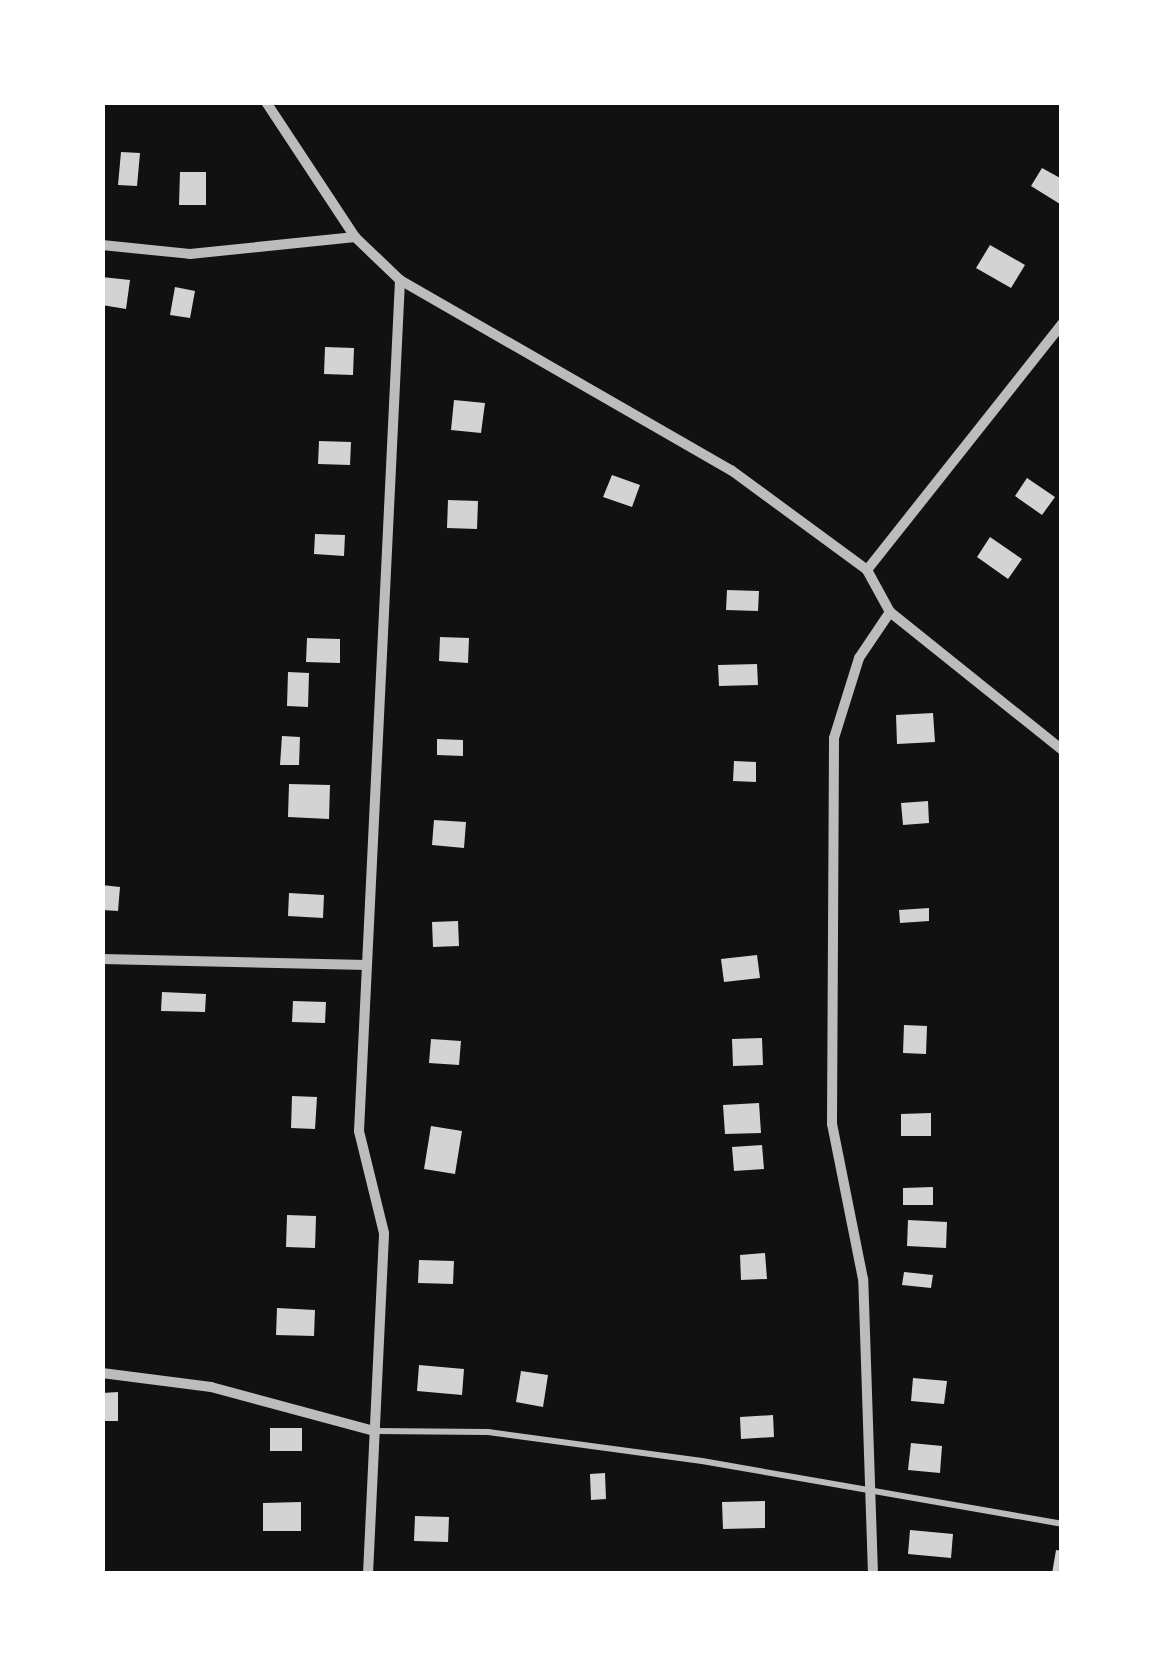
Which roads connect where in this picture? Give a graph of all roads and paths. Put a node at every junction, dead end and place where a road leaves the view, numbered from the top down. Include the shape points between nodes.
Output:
1 (266, 102) edge
2 (356, 237) junction
3 (102, 246) edge
4 (400, 280) junction
5 (1062, 324) edge
6 (867, 570) junction
7 (890, 612) junction
8 (1062, 750) edge
9 (102, 959) edge
10 (367, 965) junction
11 (102, 1373) edge
12 (374, 1431) junction
13 (875, 1495) junction
14 (1062, 1524) edge
15 (368, 1574) edge
16 (873, 1574) edge

1 - 2 street
2 - 3 street via 190,254
2 - 4 street
4 - 6 street via 731,470
4 - 10 street
5 - 6 street
6 - 7 street
7 - 8 street
7 - 13 street via 860,658 834,738 832,1124 863,1279
9 - 10 street
10 - 12 street via 360,1131 384,1232
11 - 12 street via 212,1388
12 - 13 lane via 488,1432
12 - 15 street
13 - 14 lane
13 - 16 street

